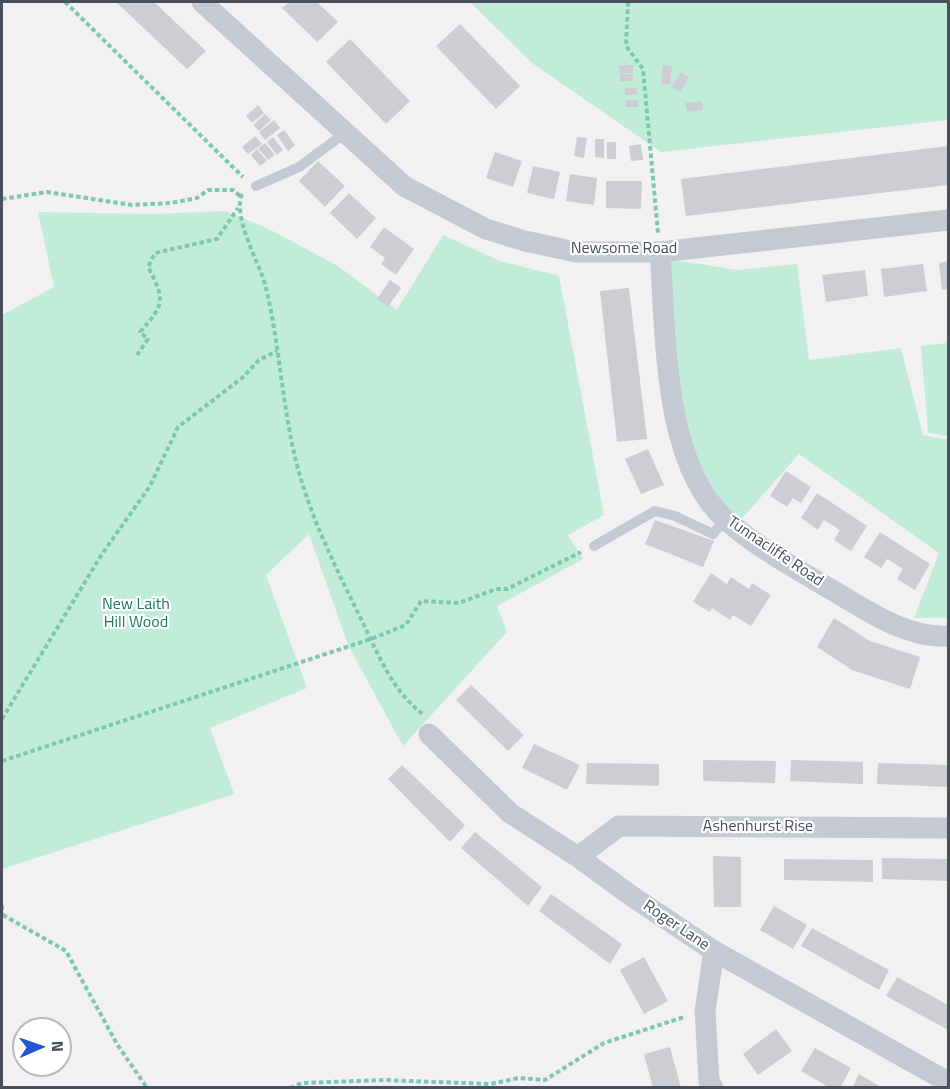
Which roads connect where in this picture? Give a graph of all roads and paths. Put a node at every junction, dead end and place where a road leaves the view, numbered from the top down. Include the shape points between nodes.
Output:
1 (65, 2) edge
2 (202, 2) edge
3 (628, 2) edge
4 (345, 133) junction
5 (256, 186) junction
6 (241, 197) junction
7 (2, 199) edge
8 (239, 207) junction
9 (948, 220) edge
10 (660, 252) junction
11 (277, 351) junction
12 (137, 355) dead end
13 (725, 519) junction
14 (594, 546) joint
15 (948, 636) edge
16 (371, 639) junction
17 (2, 719) edge
18 (429, 734) joint
19 (2, 761) edge
20 (948, 828) edge
21 (578, 857) junction
22 (2, 905) edge
23 (2, 916) edge
24 (714, 951) junction
25 (705, 1011) junction
26 (948, 1082) edge
27 (147, 1088) edge
28 (290, 1088) edge
29 (713, 1088) edge

1 - 5 path via 240,175
2 - 4 street, Newsome Road
3 - 10 path via 626,46 643,69
4 - 5 lane via 299,167
4 - 10 street, Newsome Road via 404,186 486,229 576,252
5 - 6 path
6 - 7 path via 232,190 208,190 197,198 132,205 47,192
6 - 8 path
8 - 11 path via 266,287
8 - 12 path via 217,239 155,253 148,267 160,290 160,309 140,332 148,339
9 - 10 street, Newsome Road
10 - 13 street, Tunnacliffe Road via 672,395 682,448 694,479
11 - 16 path via 300,476 324,542
11 - 17 path via 259,360 242,378 178,427 150,486 102,554
13 - 14 lane via 713,534 655,511
13 - 15 street, Tunnacliffe Road via 804,574 872,614 931,637
14 - 16 path via 507,589 496,589 459,603 421,601 406,625
16 - 18 path via 387,675 411,705 427,717
16 - 19 path
18 - 21 street, Roger Lane via 510,813
20 - 21 street, Ashenhurst Rise via 619,826
21 - 24 street, Roger Lane
22 - 23 path
23 - 27 path via 66,951 117,1044
24 - 25 street
24 - 26 street, Roger Lane
25 - 28 path via 604,1042 545,1080 519,1078 490,1084 384,1080 302,1083
25 - 29 street via 709,1081

